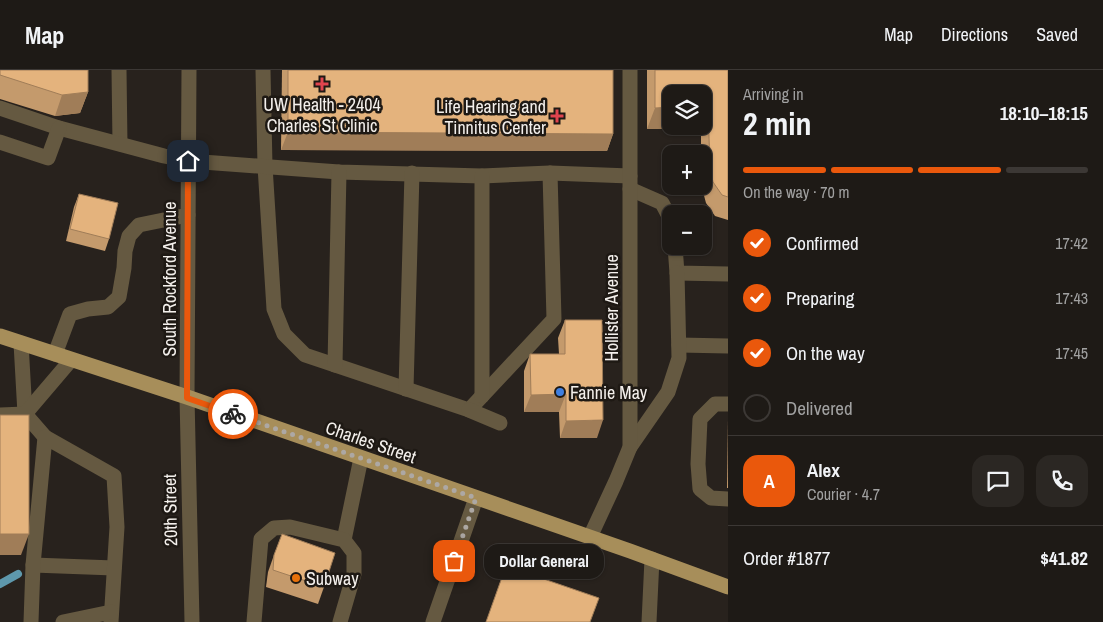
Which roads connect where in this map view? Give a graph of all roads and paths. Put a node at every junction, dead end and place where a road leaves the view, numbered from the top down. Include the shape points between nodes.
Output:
1 (120, 70) edge
2 (189, 70) edge
3 (263, 70) edge
4 (630, 70) edge
5 (0, 108) edge
6 (59, 128) junction
7 (0, 142) edge
8 (120, 144) junction
9 (188, 161) junction
10 (264, 166) junction
11 (339, 172) junction
12 (412, 173) junction
13 (550, 173) junction
14 (482, 176) junction
15 (630, 182) junction
16 (663, 205) edge
17 (188, 215) junction
18 (676, 255) edge
19 (677, 273) junction
20 (728, 274) edge
21 (0, 336) edge
22 (22, 343) junction
23 (678, 345) junction
24 (728, 346) edge
25 (55, 354) junction
26 (71, 360) junction
27 (335, 365) junction
28 (406, 389) junction
29 (482, 396) junction
30 (187, 398) junction
31 (728, 404) edge
32 (469, 410) junction
33 (25, 414) junction
34 (0, 415) edge
35 (500, 424) dead end
36 (45, 437) junction
37 (630, 447) junction
38 (361, 458) junction
39 (476, 498) junction
40 (728, 499) edge
41 (590, 538) junction
42 (344, 540) junction
43 (652, 559) junction
44 (33, 565) junction
45 (114, 568) junction
46 (728, 586) edge
47 (111, 617) edge
48 (31, 622) edge
49 (63, 622) edge
50 (192, 622) edge
51 (254, 622) edge
52 (340, 622) edge
53 (433, 622) edge
54 (649, 622) edge

1 - 8 street
2 - 9 street, South Rockford Avenue
3 - 10 street
4 - 15 street, Hollister Avenue
5 - 6 street
6 - 7 street via 48,158
6 - 8 street
8 - 9 street
9 - 10 street
9 - 17 street, South Rockford Avenue
10 - 11 street
10 - 27 street via 274,310 284,334 305,354
11 - 12 street
11 - 27 street
12 - 14 street
12 - 28 street
13 - 14 street
13 - 15 street
13 - 29 street via 554,319
14 - 29 street
15 - 16 street
15 - 37 street, Hollister Avenue
17 - 25 street via 139,224 129,236 125,250 119,297 108,307 70,314
17 - 30 street, South Rockford Avenue
18 - 19 street
19 - 20 street
19 - 23 street
21 - 22 main road, Charles Street
22 - 25 main road, Charles Street
22 - 33 street
23 - 24 street
23 - 37 street via 679,358 668,392
25 - 26 main road, Charles Street
26 - 30 main road, Charles Street
26 - 33 street
27 - 28 street
28 - 32 street
29 - 32 street
30 - 38 main road, Charles Street
30 - 50 street, 20th Street
31 - 40 street via 715,404 700,419 698,464 700,489 711,498
32 - 35 street
33 - 34 street
33 - 36 street
36 - 44 street
36 - 45 street via 114,476 117,527
37 - 41 street, Hollister Avenue
38 - 39 main road, Charles Street
38 - 42 street
39 - 41 main road, Charles Street
39 - 53 street
41 - 43 main road, Charles Street
42 - 51 street via 290,527 274,528 261,539
42 - 52 street via 354,553 354,574
43 - 46 main road, Charles Street
43 - 54 street
44 - 45 street
44 - 48 street
45 - 47 street
47 - 49 street

